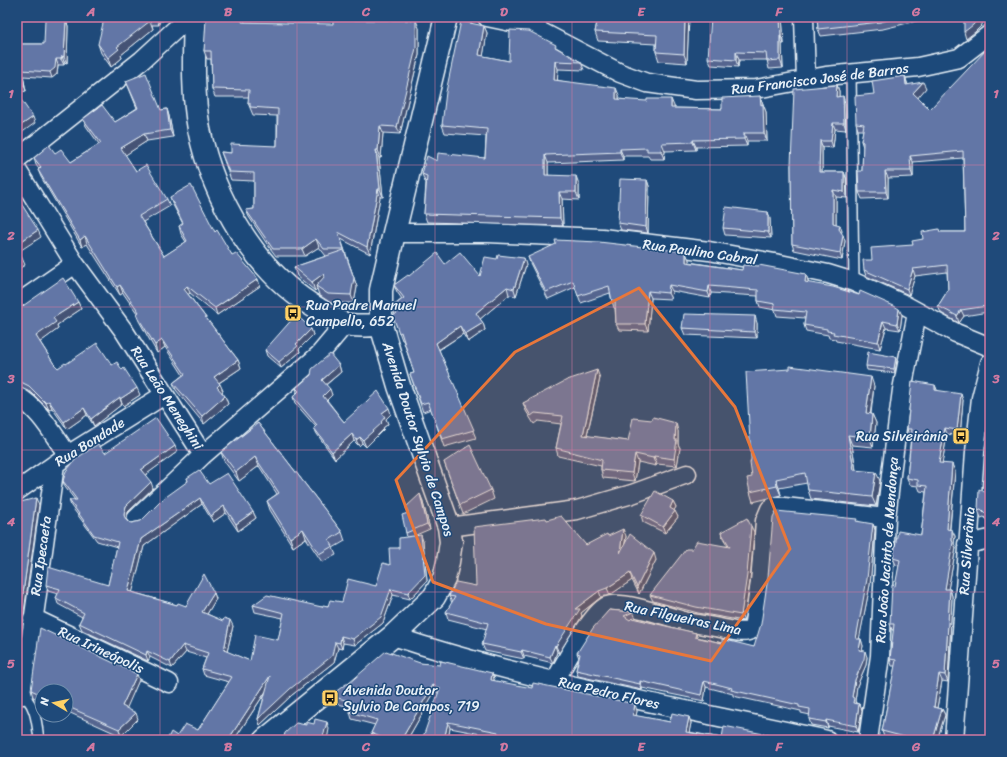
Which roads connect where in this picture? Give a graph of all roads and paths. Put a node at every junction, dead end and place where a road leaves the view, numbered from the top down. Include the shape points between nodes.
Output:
1 (190, 17) edge
2 (194, 17) edge
3 (446, 17) edge
4 (487, 17) edge
5 (804, 17) edge
6 (990, 34) edge
7 (851, 74) junction
8 (806, 80) junction
9 (17, 158) edge
10 (17, 170) edge
11 (394, 233) junction
12 (75, 264) junction
13 (854, 282) junction
14 (17, 304) edge
15 (916, 313) junction
16 (345, 324) junction
17 (381, 325) junction
18 (990, 347) edge
19 (990, 364) edge
20 (164, 395) junction
21 (17, 396) edge
22 (203, 455) junction
23 (61, 460) junction
24 (687, 474) dead end
25 (17, 491) edge
26 (886, 518) junction
27 (136, 519) dead end
28 (449, 527) junction
29 (990, 539) edge
30 (967, 544) junction
31 (33, 618) junction
32 (393, 636) junction
33 (555, 680) junction
34 (170, 683) dead end
35 (20, 694) edge
36 (39, 740) edge
37 (265, 740) edge
38 (827, 740) edge
39 (868, 740) edge
40 (954, 740) edge

1 - 9 street via 142,60
2 - 16 main road via 194,93 199,129 210,168 228,208 242,236 273,274 311,305
3 - 11 main road, Avenida Doutor Sylvio de Campos
4 - 8 street, Rua Francisco José de Barros via 530,26 620,74 647,83 696,90 735,90
5 - 8 street
6 - 7 street, Rua Francisco José de Barros via 959,58 918,67
7 - 8 street, Rua Francisco José de Barros
7 - 13 lane
10 - 12 street, Rua Leão Meneghini
11 - 13 street, Rua Paulino Cabral via 488,233 602,238 709,251 828,274
11 - 17 main road, Avenida Doutor Sylvio de Campos via 381,290
12 - 14 street
12 - 20 street, Rua Leão Meneghini via 124,331
13 - 15 street, Rua Paulino Cabral via 901,303
15 - 18 street, Rua Paulino Cabral
15 - 26 street, Rua João Jacinto de Mendonça via 895,439
16 - 17 main road
16 - 22 street, Rua Leão Meneghini via 318,355
17 - 28 main road, Avenida Doutor Sylvio de Campos via 399,386
19 - 30 street, Rua Silverânia via 981,398
20 - 22 street, Rua Leão Meneghini
20 - 23 street, Rua Bondade
21 - 23 street via 37,413
22 - 27 street
23 - 25 street, Rua Bondade
23 - 31 street, Rua Ipecaeta
24 - 28 street via 582,509
26 - 33 street, Rua Filgueiras Lima via 781,506 770,509 765,521 760,582 752,628 748,632 688,622 620,604 606,606 580,638
26 - 39 street, Rua João Jacinto de Mendonça via 880,656
28 - 32 main road, Avenida Doutor Sylvio de Campos via 451,542 444,578 434,597
29 - 30 street
30 - 40 street, Rua Silverânia
31 - 34 street, Rua Irineópolis
31 - 35 street, Rua Ipecaeta
32 - 33 street, Rua Pedro Flores
32 - 37 main road, Avenida Doutor Sylvio de Campos
33 - 38 street, Rua Pedro Flores
35 - 36 lane via 28,700 34,712

